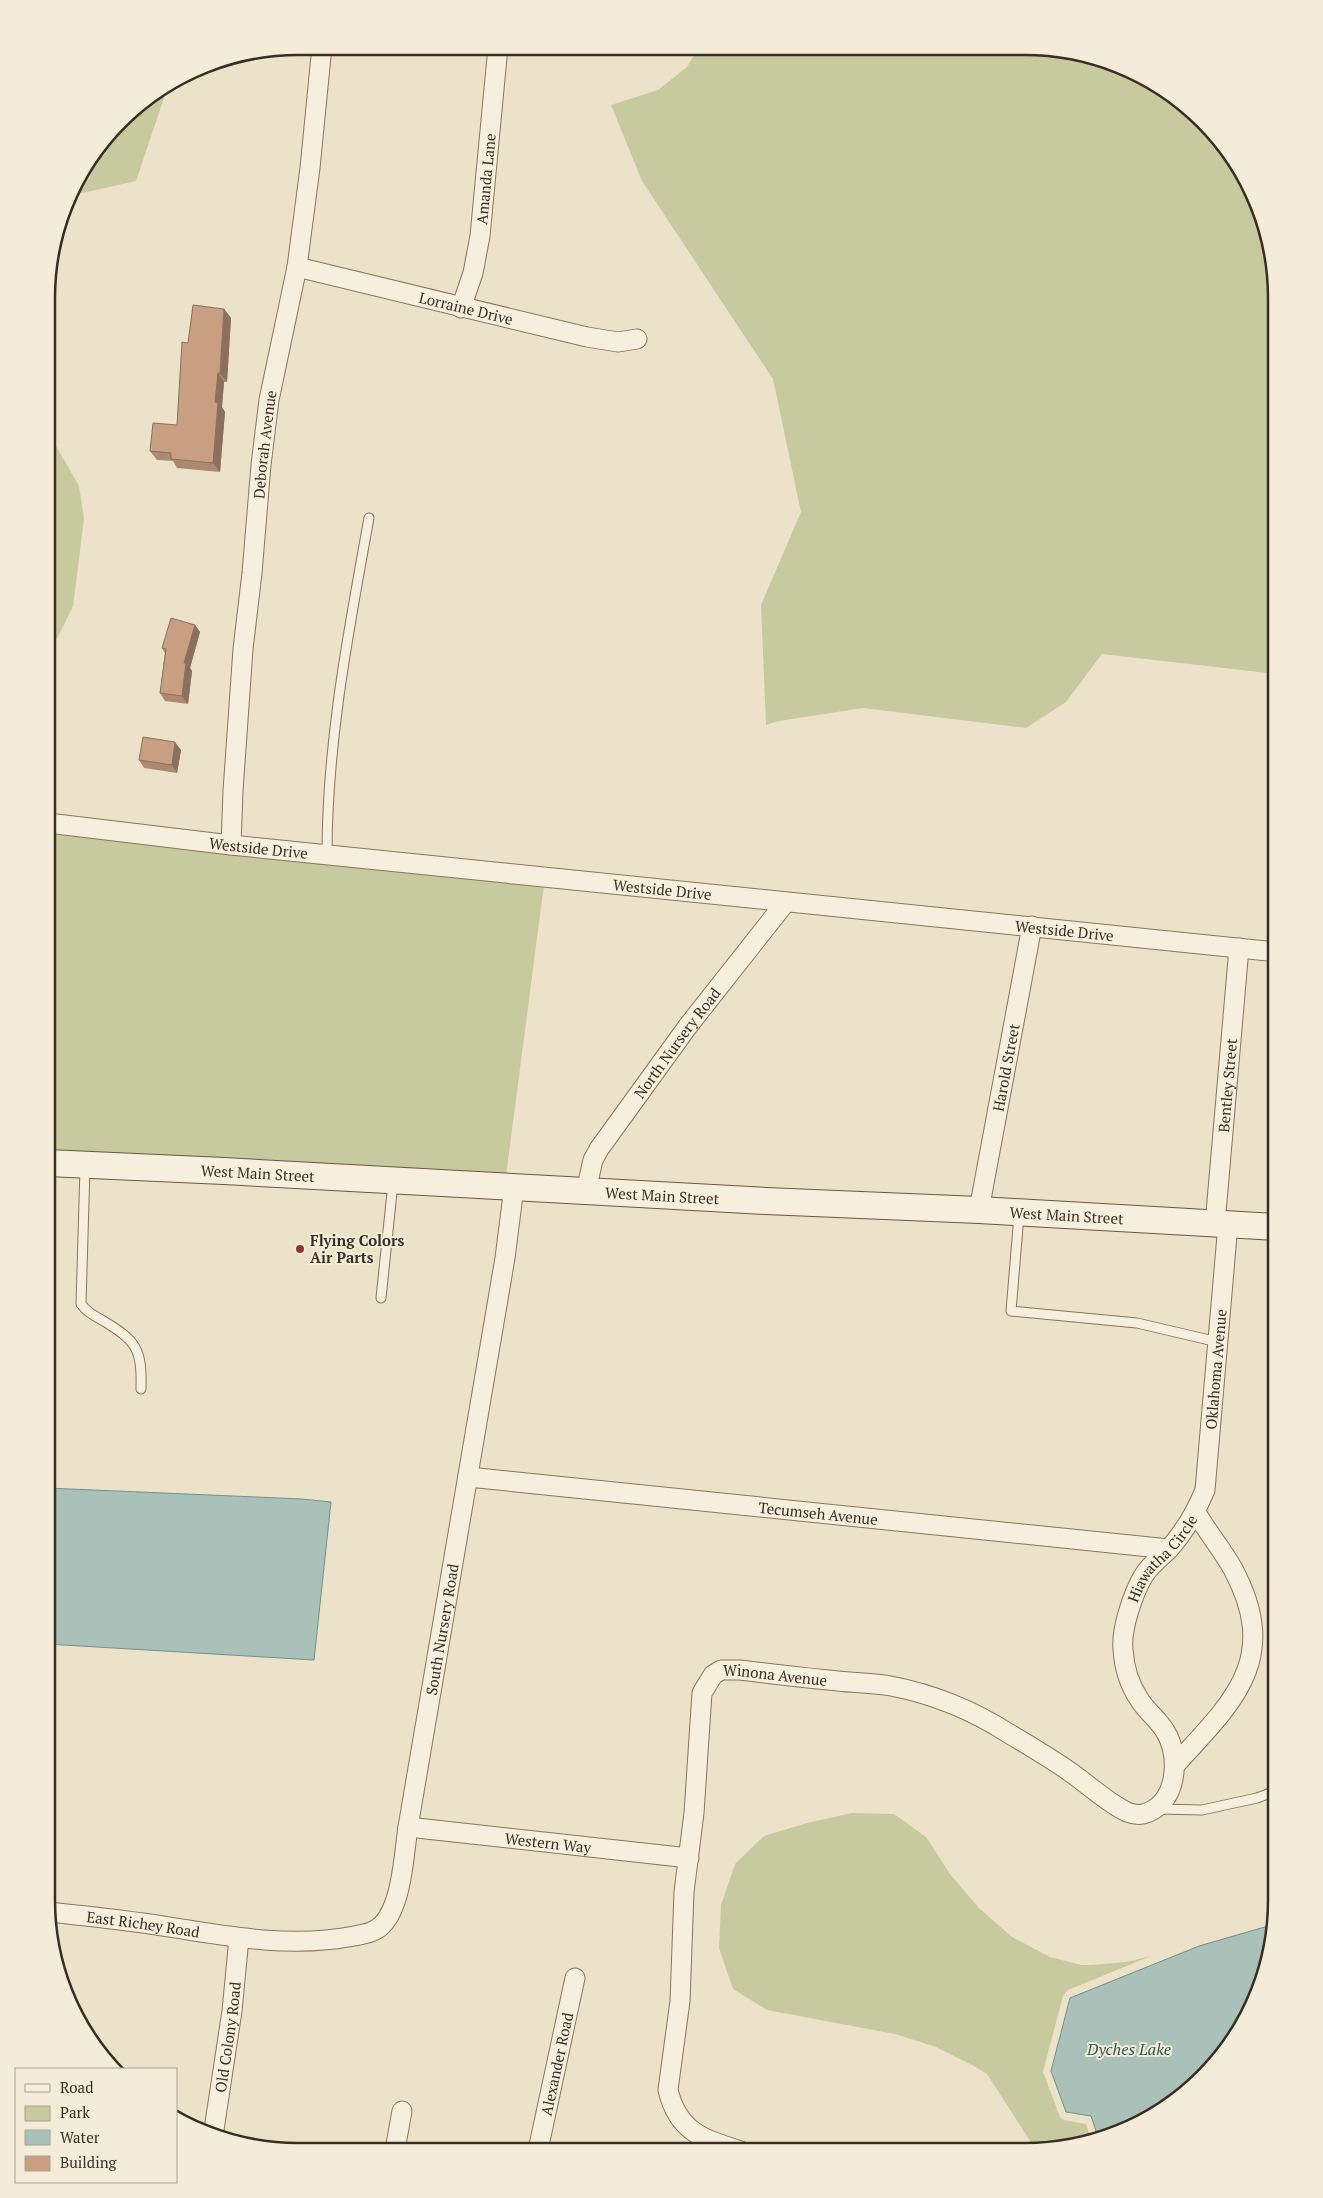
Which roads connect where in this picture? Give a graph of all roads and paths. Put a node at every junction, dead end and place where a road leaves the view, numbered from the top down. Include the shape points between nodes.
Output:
1 (321, 55) edge
2 (497, 55) edge
3 (297, 267) junction
4 (462, 308) junction
5 (637, 339) dead end
6 (369, 518) dead end
7 (55, 823) edge
8 (231, 845) junction
9 (328, 854) junction
10 (785, 902) junction
11 (1032, 926) junction
12 (1239, 948) junction
13 (1268, 951) edge
14 (55, 1163) edge
15 (85, 1165) junction
16 (393, 1180) junction
17 (514, 1186) junction
18 (586, 1192) junction
19 (979, 1210) junction
20 (1019, 1212) junction
21 (1221, 1224) junction
22 (1268, 1227) edge
23 (381, 1298) dead end
24 (1218, 1342) junction
25 (141, 1389) dead end
26 (468, 1477) junction
27 (1196, 1512) junction
28 (1169, 1549) junction
29 (1175, 1765) junction
30 (1268, 1794) edge
31 (1154, 1809) junction
32 (408, 1827) junction
33 (689, 1858) junction
34 (56, 1913) edge
35 (239, 1938) junction
36 (575, 1978) dead end
37 (402, 2110) dead end
38 (214, 2128) edge
39 (396, 2143) edge
40 (540, 2143) edge
41 (721, 2143) edge

1 - 3 street, Deborah Avenue
2 - 4 street, Amanda Lane via 480,236
3 - 4 street, Lorraine Drive
3 - 8 street, Deborah Avenue via 269,400 261,465 243,649
4 - 5 street, Lorraine Drive via 587,337 618,342
6 - 9 lane via 342,670 327,812
7 - 8 street, Westside Drive
8 - 9 street, Westside Drive
9 - 10 street, Westside Drive
10 - 11 street, Westside Drive
10 - 18 street, North Nursery Road via 688,1026 599,1148
11 - 12 street, Westside Drive
11 - 19 street, Harold Street
12 - 13 street, Westside Drive
12 - 21 street, Bentley Street
14 - 15 main road, West Main Street
15 - 16 main road, West Main Street
15 - 25 lane via 81,1304 86,1312 127,1337 137,1348 142,1364
16 - 17 main road, West Main Street
16 - 23 lane
17 - 18 main road, West Main Street
17 - 26 street, South Nursery Road via 506,1258
18 - 19 main road, West Main Street
19 - 20 main road, West Main Street
20 - 21 main road, West Main Street
20 - 24 lane via 1011,1311 1137,1323
21 - 22 main road, West Main Street
21 - 24 street, Oklahoma Avenue
24 - 27 street, Oklahoma Avenue via 1205,1490
26 - 28 street, Tecumseh Avenue
26 - 32 street, South Nursery Road
27 - 28 street, Hiawatha Circle
27 - 29 street, Hiawatha Circle via 1243,1592 1254,1638 1247,1674 1208,1730
28 - 29 street, Hiawatha Circle via 1144,1573 1136,1590 1123,1647 1131,1685 1140,1702 1166,1732
29 - 31 street via 1171,1786
30 - 31 lane via 1202,1810
31 - 33 street, Winona Avenue via 1143,1814 1126,1811 994,1724 928,1695 890,1686 721,1670 713,1675 702,1693
32 - 33 street, Western Way
32 - 35 street, South Nursery Road via 395,1900 384,1923 372,1932 323,1940
33 - 41 street, Winona Avenue via 684,1892 680,2001 668,2090 671,2103 685,2126
34 - 35 street, East Richey Road
35 - 38 street, Old Colony Road via 232,2011
36 - 40 street, Alexander Road
37 - 39 street

